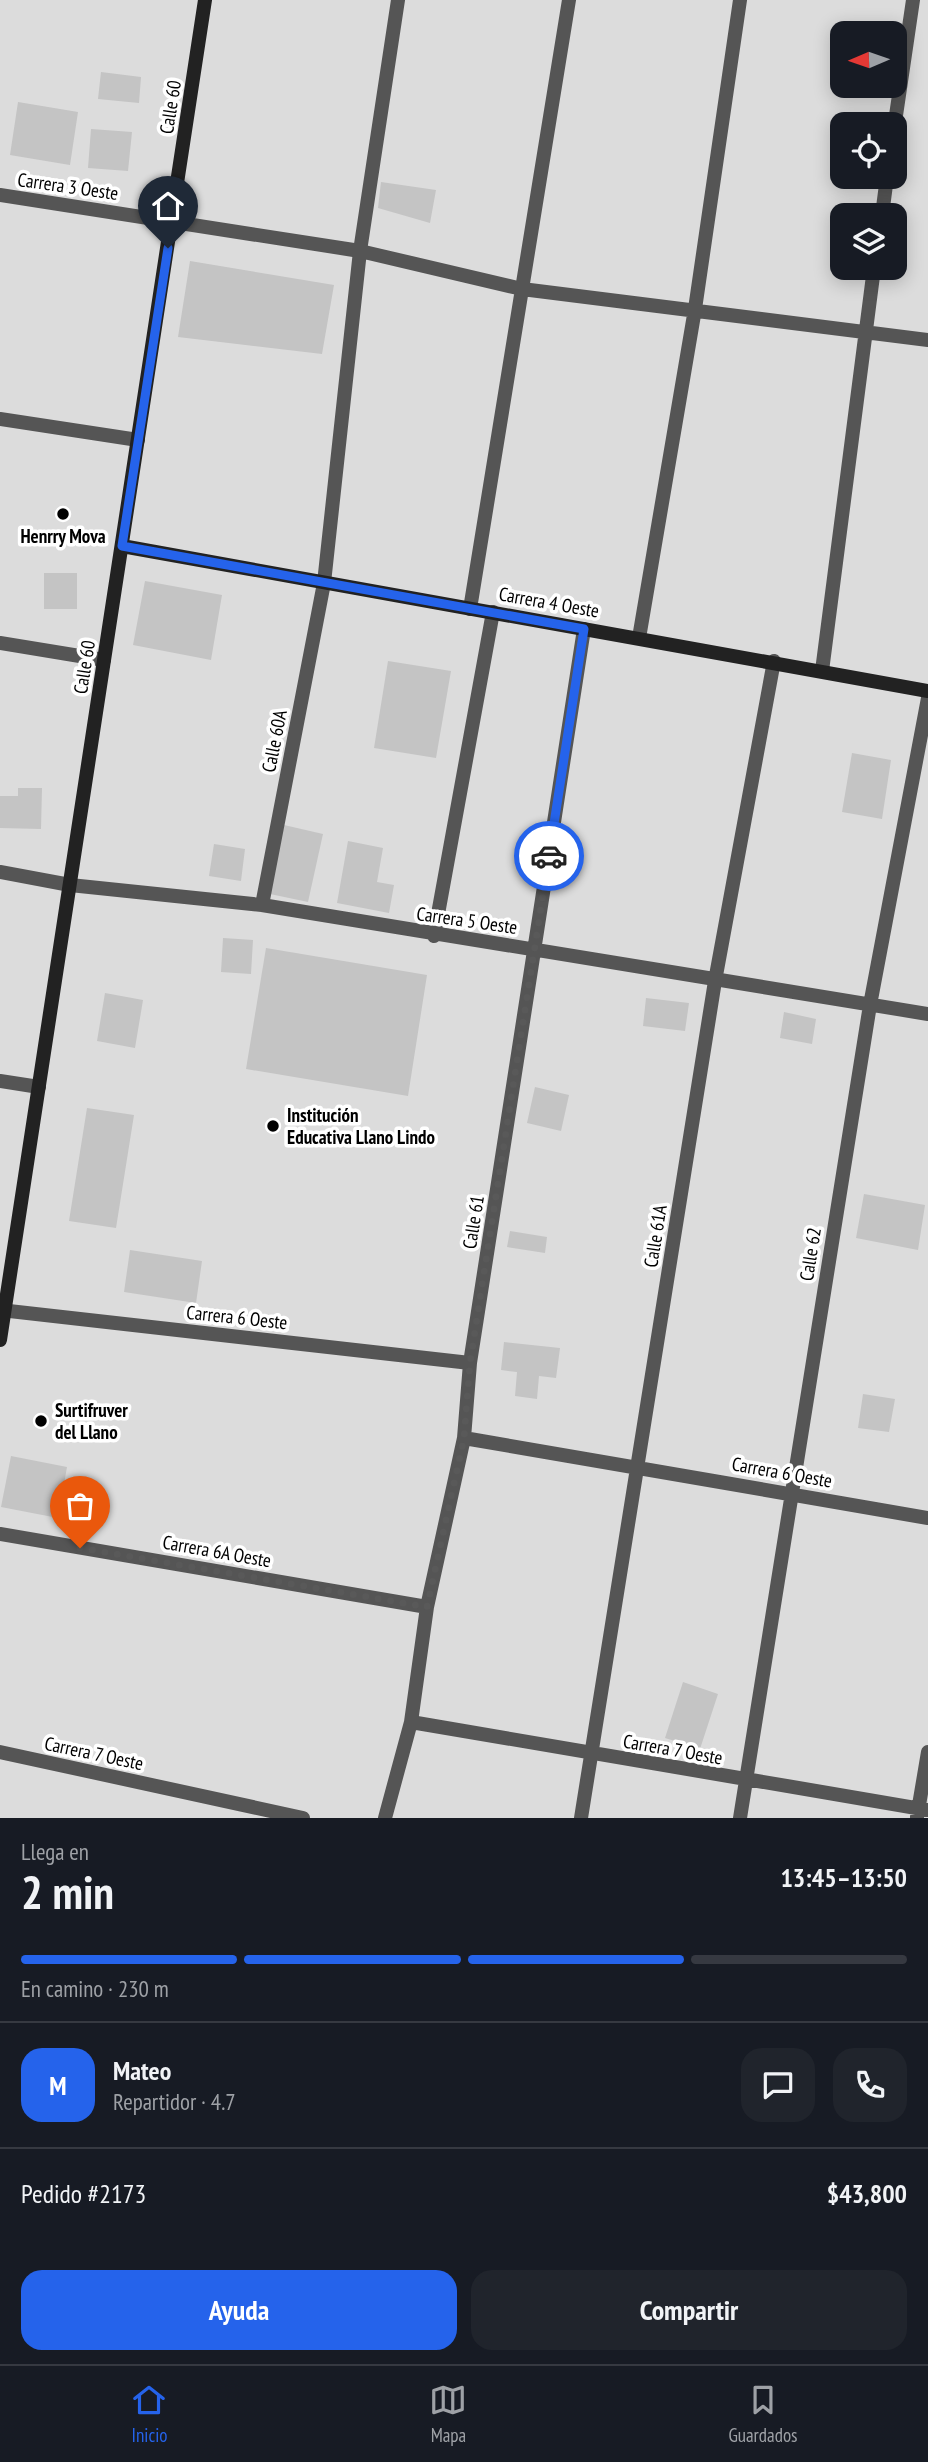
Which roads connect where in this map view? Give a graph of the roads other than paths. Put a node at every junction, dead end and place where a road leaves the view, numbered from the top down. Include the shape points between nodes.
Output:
1 (205, 0) edge
2 (398, 0) edge
3 (569, 0) edge
4 (740, 0) edge
5 (913, 0) edge
6 (897, 112) edge
7 (0, 195) edge
8 (172, 220) junction
9 (360, 251) junction
10 (872, 280) edge
11 (522, 289) junction
12 (695, 309) junction
13 (866, 330) junction
14 (928, 340) edge
15 (0, 419) edge
16 (138, 440) junction
17 (122, 546) junction
18 (324, 583) junction
19 (470, 608) junction
20 (493, 612) junction
21 (584, 629) junction
22 (639, 638) junction
23 (0, 643) edge
24 (104, 660) junction
25 (774, 661) junction
26 (822, 671) junction
27 (928, 691) edge
28 (928, 698) edge
29 (0, 872) edge
30 (70, 885) junction
31 (262, 905) junction
32 (434, 936) junction
33 (535, 950) junction
34 (715, 981) junction
35 (870, 1005) junction
36 (928, 1014) edge
37 (0, 1080) edge
38 (39, 1087) junction
39 (2, 1310) edge
40 (0, 1340) edge
41 (470, 1363) junction
42 (464, 1438) junction
43 (639, 1465) junction
44 (790, 1494) junction
45 (928, 1518) edge
46 (0, 1534) edge
47 (427, 1607) junction
48 (411, 1722) junction
49 (0, 1752) edge
50 (928, 1752) edge
51 (591, 1753) junction
52 (744, 1782) junction
53 (921, 1813) edge
54 (303, 1818) edge
55 (385, 1818) edge
56 (580, 1818) edge
57 (740, 1818) edge

1 - 8 street, Calle 60
2 - 9 street, Calle 60A
3 - 11 street
4 - 12 street
5 - 6 street
7 - 8 street, Carrera 3 Oeste
8 - 9 street, Carrera 3 Oeste
8 - 16 street, Calle 60
9 - 11 street, Carrera 3 Oeste
9 - 18 street, Calle 60A
10 - 13 street
11 - 12 street, Carrera 3 Oeste
11 - 19 street
12 - 13 street, Carrera 3 Oeste
12 - 22 street
13 - 14 street, Carrera 3 Oeste
13 - 26 street
15 - 16 street
16 - 17 street, Calle 60
17 - 18 street, Carrera 4 Oeste
17 - 24 street, Calle 60
18 - 19 street, Carrera 4 Oeste
18 - 31 street, Calle 60A
19 - 20 street, Carrera 4 Oeste
20 - 21 street, Carrera 4 Oeste
20 - 32 street
21 - 22 street, Carrera 4 Oeste
21 - 33 street, Calle 61
22 - 25 street, Carrera 4 Oeste
23 - 24 street
24 - 30 street, Calle 60
25 - 26 street, Carrera 4 Oeste
25 - 34 street, Calle 61A
26 - 27 street, Carrera 4 Oeste
28 - 35 street, Calle 62
29 - 30 street, Carrera 5 Oeste
30 - 31 street, Carrera 5 Oeste
30 - 38 street, Calle 60
31 - 32 street, Carrera 5 Oeste
32 - 33 street, Carrera 5 Oeste
33 - 34 street, Carrera 5 Oeste
33 - 41 street, Calle 61
34 - 35 street, Carrera 5 Oeste
34 - 43 street, Calle 61A
35 - 36 street, Carrera 5 Oeste
35 - 44 street, Calle 62
37 - 38 street
38 - 39 street, Calle 60
39 - 40 street, Calle 60
39 - 41 street, Carrera 6 Oeste
41 - 42 street, Calle 61
42 - 43 street, Carrera 6 Oeste
42 - 47 street, Calle 61
43 - 44 street, Carrera 6 Oeste
43 - 51 street, Calle 61A
44 - 45 street, Carrera 6 Oeste
44 - 52 street, Calle 62
46 - 47 street, Carrera 6A Oeste
47 - 48 street, Calle 61
48 - 51 street, Carrera 7 Oeste
48 - 55 street, Calle 61
49 - 54 street, Carrera 7 Oeste
50 - 53 street
51 - 52 street, Carrera 7 Oeste
51 - 56 street, Calle 61A
52 - 53 street, Carrera 7 Oeste
52 - 57 street, Calle 62

